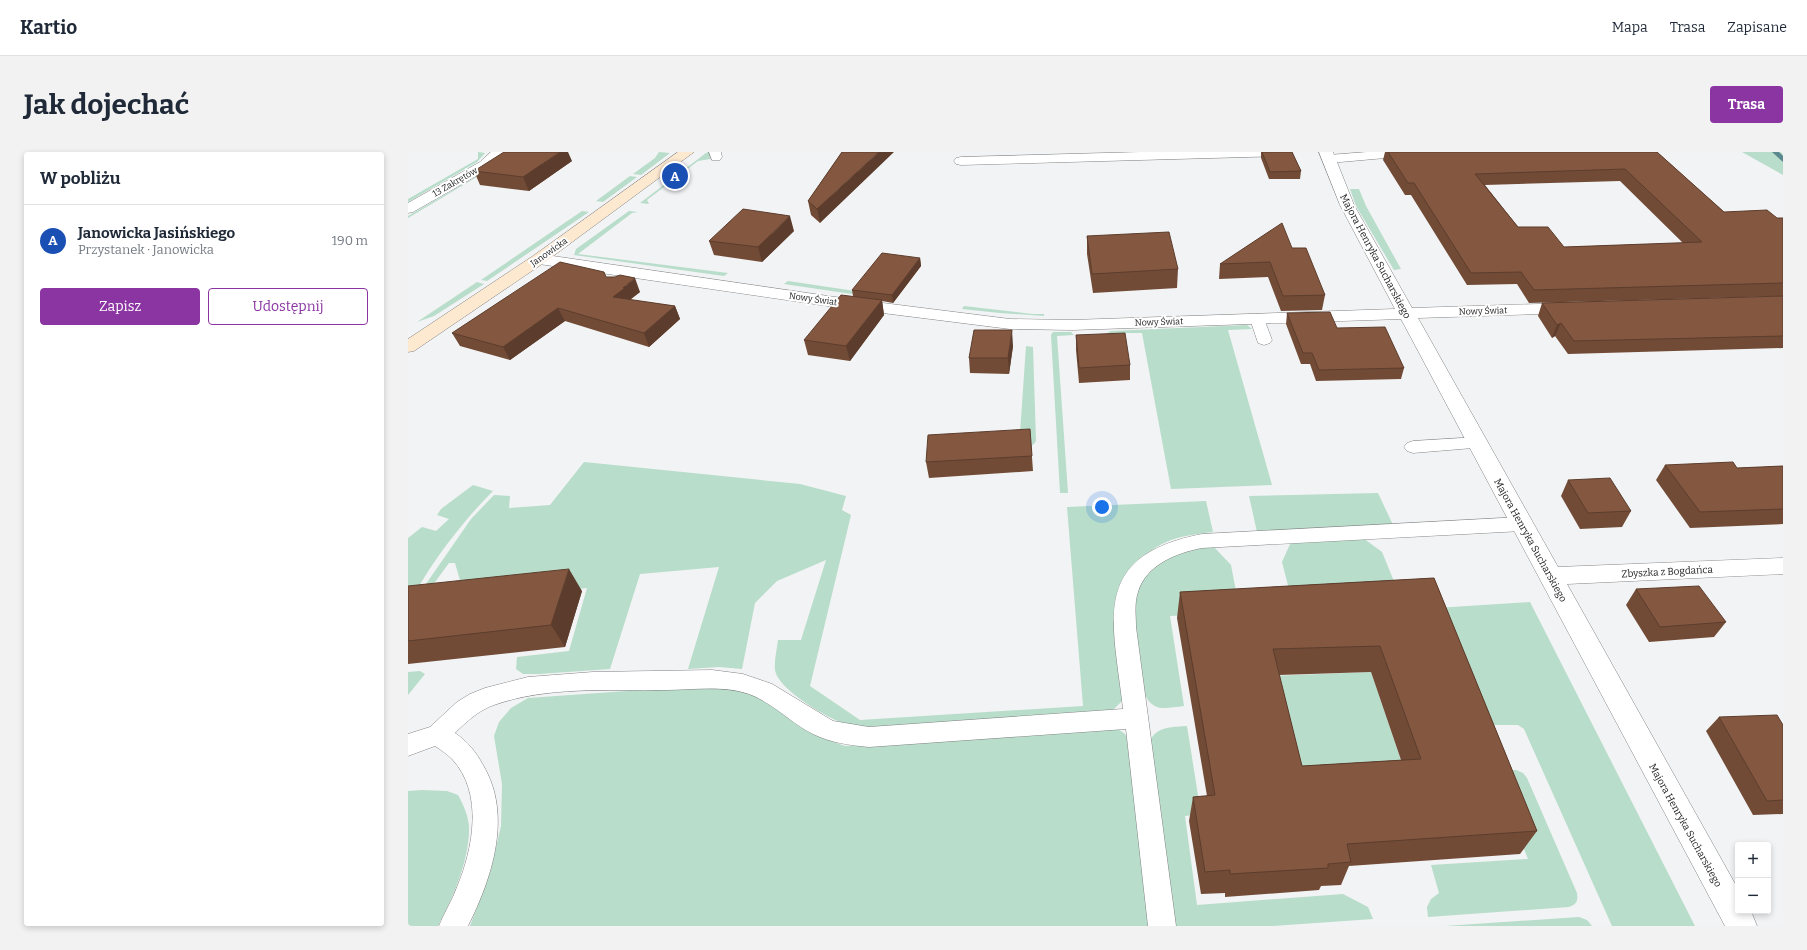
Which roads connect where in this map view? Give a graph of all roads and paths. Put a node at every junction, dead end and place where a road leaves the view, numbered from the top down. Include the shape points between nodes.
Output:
1 (498, 152) edge
2 (687, 152) edge
3 (1285, 152) edge
4 (1408, 152) edge
5 (1328, 155) edge
6 (961, 161) dead end
7 (408, 209) edge
8 (539, 259) junction
9 (1583, 308) edge
10 (1406, 314) junction
11 (1258, 319) junction
12 (412, 340) edge
13 (1264, 340) dead end
14 (1478, 443) junction
15 (1413, 447) dead end
16 (1522, 524) junction
17 (1783, 566) edge
18 (1551, 576) junction
19 (1137, 718) junction
20 (438, 735) junction
21 (408, 745) edge
22 (453, 926) edge
23 (1162, 926) edge
24 (1742, 926) edge

1 - 7 street, 13 Zakrętów via 485,165
2 - 8 street, Janowicka
3 - 6 street
4 - 5 lane
5 - 10 street, Majora Henryka Sucharskiego via 1347,205
8 - 11 street, Nowy Świat via 627,278 1010,324 1072,325
8 - 12 street, Janowicka
9 - 10 street, Nowy Świat
10 - 11 street, Nowy Świat
10 - 14 street, Majora Henryka Sucharskiego
11 - 13 lane
14 - 15 lane
14 - 16 street, Majora Henryka Sucharskiego
16 - 18 street, Majora Henryka Sucharskiego
16 - 19 lane via 1202,541 1169,549 1143,566 1127,592 1126,627
17 - 18 street, Zbyszka z Bogdańca
18 - 24 street, Majora Henryka Sucharskiego
19 - 20 lane via 869,737 843,735 822,727 766,690 743,683 716,680 552,682 515,689 484,699 459,714
19 - 23 lane
20 - 21 lane
20 - 22 lane via 459,749 473,768 482,790 486,814 477,870 465,904

